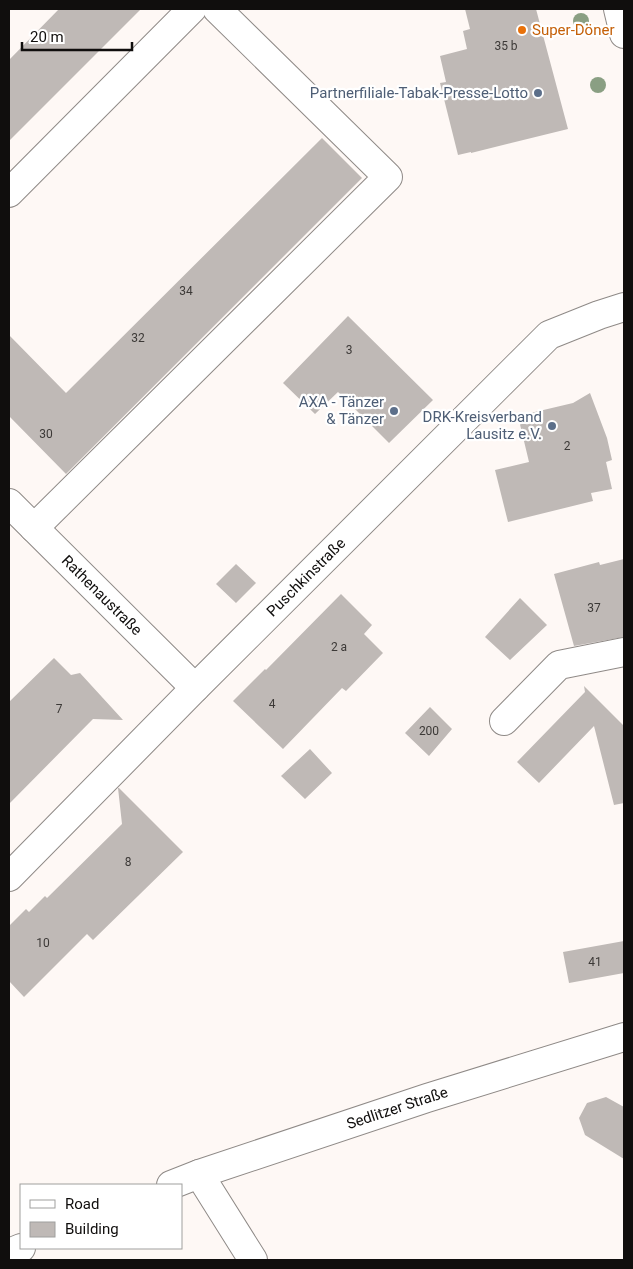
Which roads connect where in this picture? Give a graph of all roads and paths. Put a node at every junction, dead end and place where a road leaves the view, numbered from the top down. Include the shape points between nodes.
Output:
1 (192, 9) edge
2 (217, 9) edge
3 (9, 193) edge
4 (624, 307) edge
5 (9, 503) edge
6 (34, 528) junction
7 (624, 652) edge
8 (195, 688) junction
9 (504, 721) dead end
10 (9, 877) edge
11 (624, 1037) edge
12 (200, 1174) junction
13 (174, 1184) edge
14 (253, 1260) edge

1 - 3 street
2 - 6 street via 388,177
4 - 8 street, Puschkinstraße via 550,335
5 - 6 street, Rathenaustraße
6 - 8 street, Rathenaustraße
7 - 9 street via 559,665
8 - 10 street, Puschkinstraße
11 - 12 street, Sedlitzer Straße via 427,1098
12 - 13 street, Sedlitzer Straße
12 - 14 street

